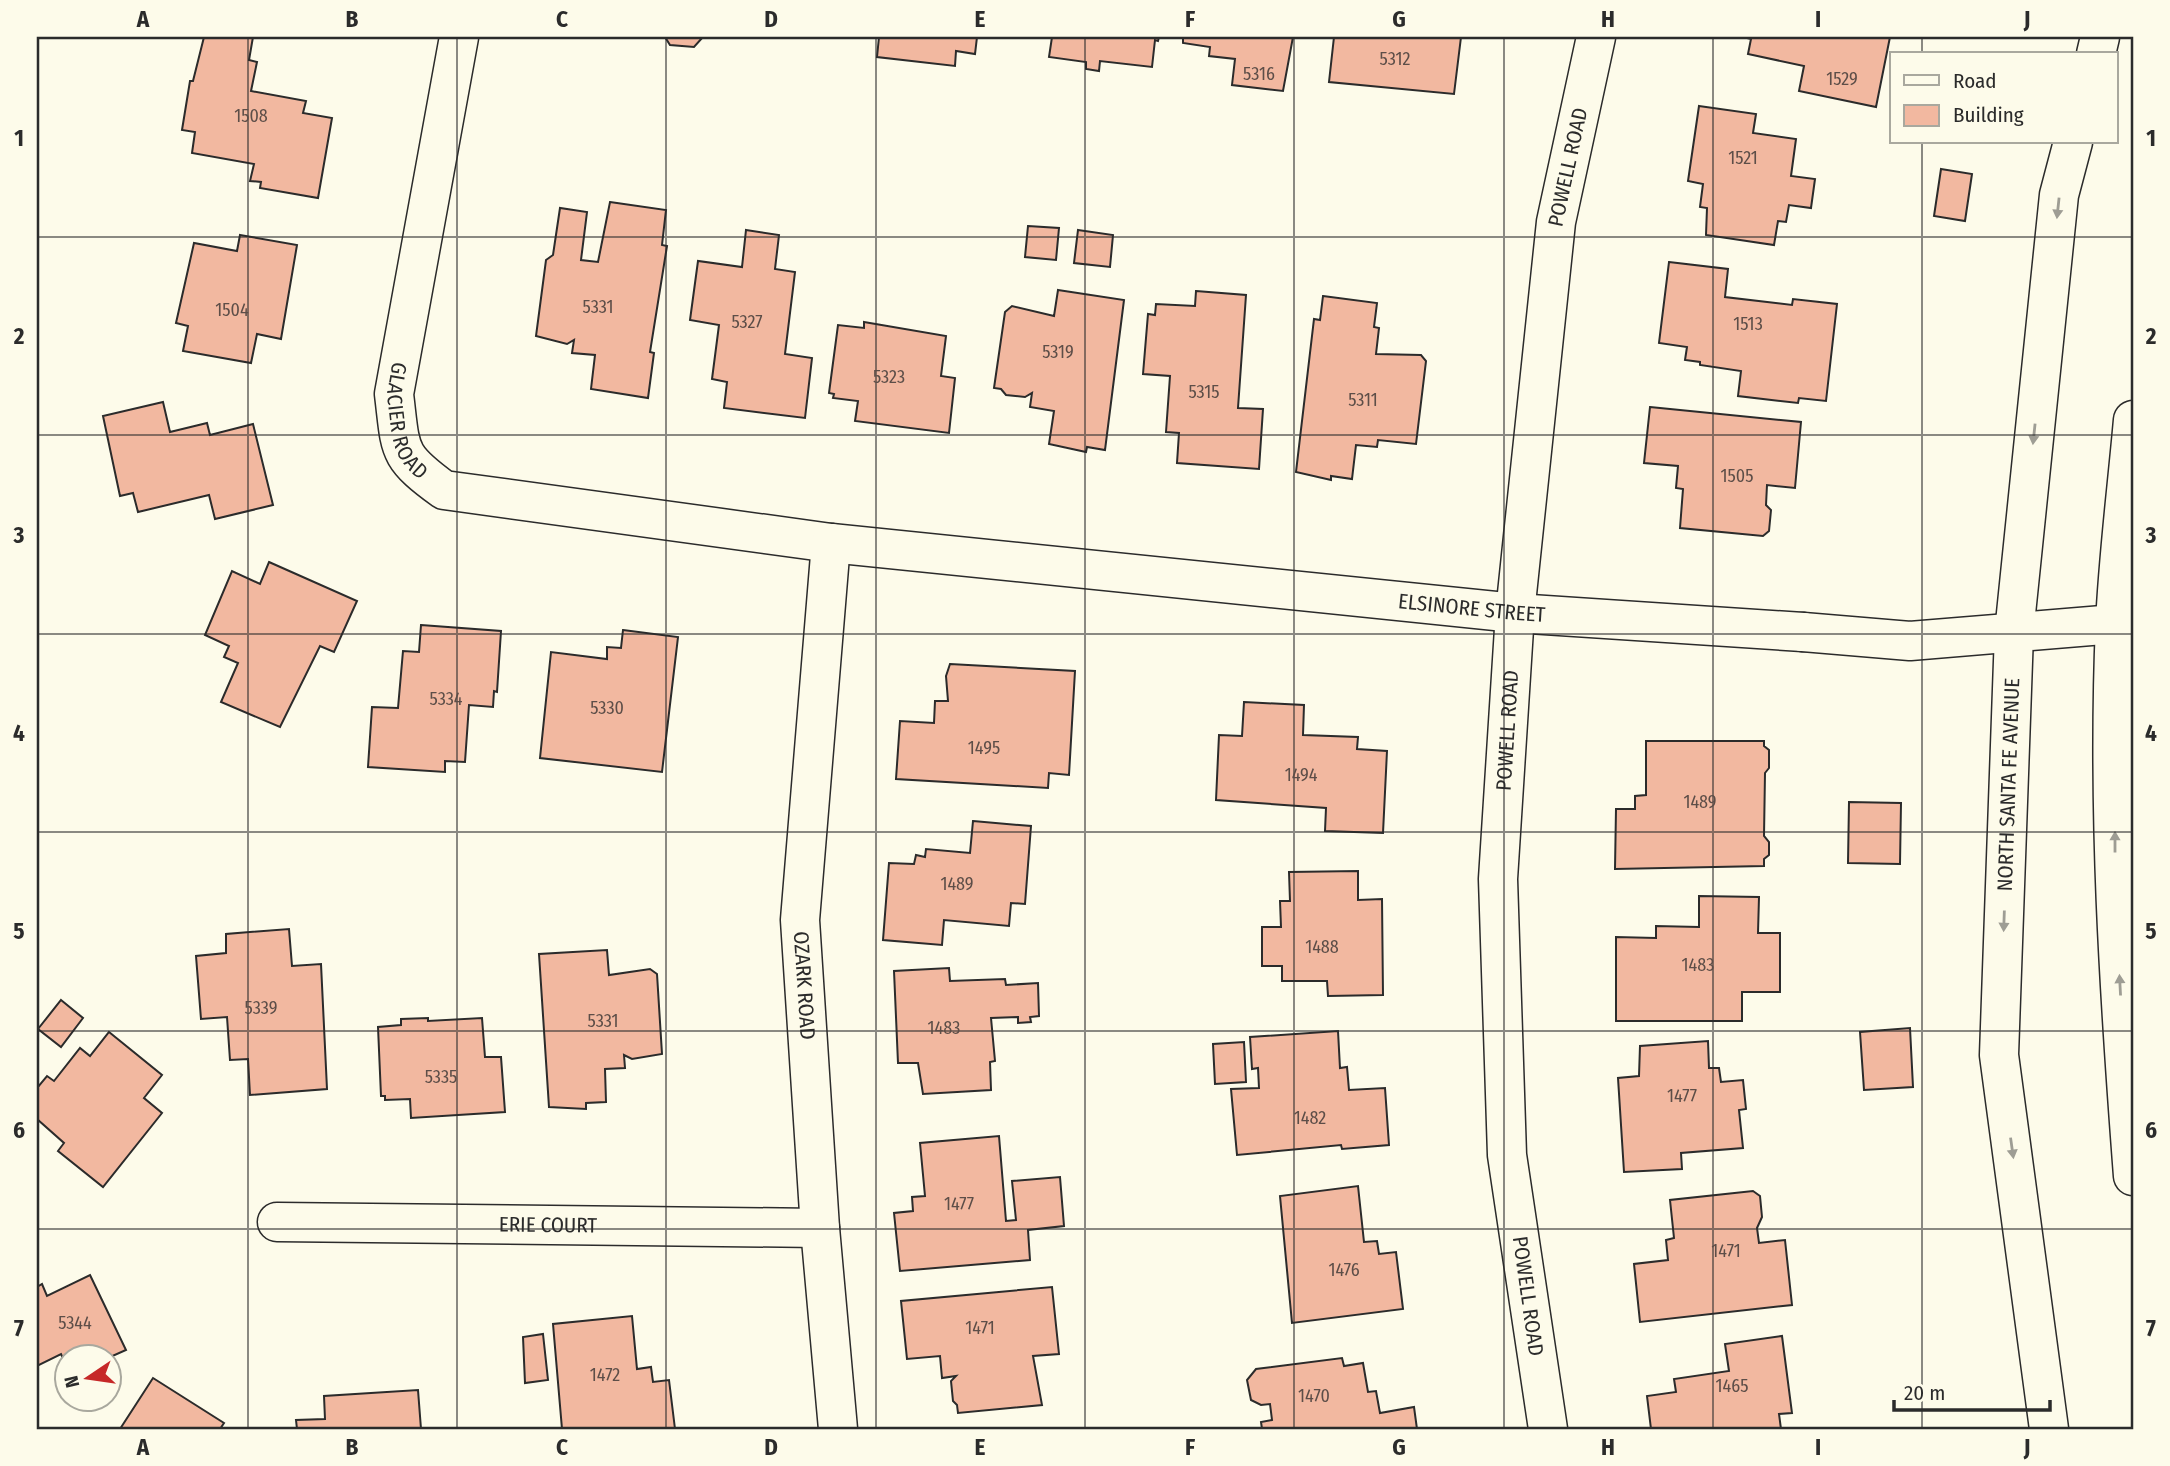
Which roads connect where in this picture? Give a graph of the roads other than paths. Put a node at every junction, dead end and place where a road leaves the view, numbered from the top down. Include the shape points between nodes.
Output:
1 (459, 37) edge
2 (1596, 37) edge
3 (2072, 144) edge
4 (2133, 420) edge
5 (831, 543) junction
6 (1515, 613) junction
7 (2124, 621) edge
8 (2014, 633) junction
9 (2133, 1176) edge
10 (277, 1222) dead end
11 (820, 1228) junction
12 (838, 1429) edge
13 (1548, 1429) edge
14 (2049, 1429) edge

1 - 5 street, GLACIER ROAD via 394,394 400,449 415,469 444,490
2 - 6 street, POWELL ROAD via 1556,222
3 -> 8 street, NORTH SANTA FE AVENUE via 2059,195
4 - 7 street
5 - 6 street, ELSINORE STREET
5 - 11 street, OZARK ROAD via 800,920
6 - 8 street, ELSINORE STREET via 1910,641
6 - 13 street, POWELL ROAD via 1498,879 1507,1155
7 - 8 street, ELSINORE STREET
9 -> 7 street via 2116,911
8 -> 14 street, NORTH SANTA FE AVENUE via 1999,1055
10 - 11 street, ERIE COURT
11 - 12 street, OZARK ROAD

